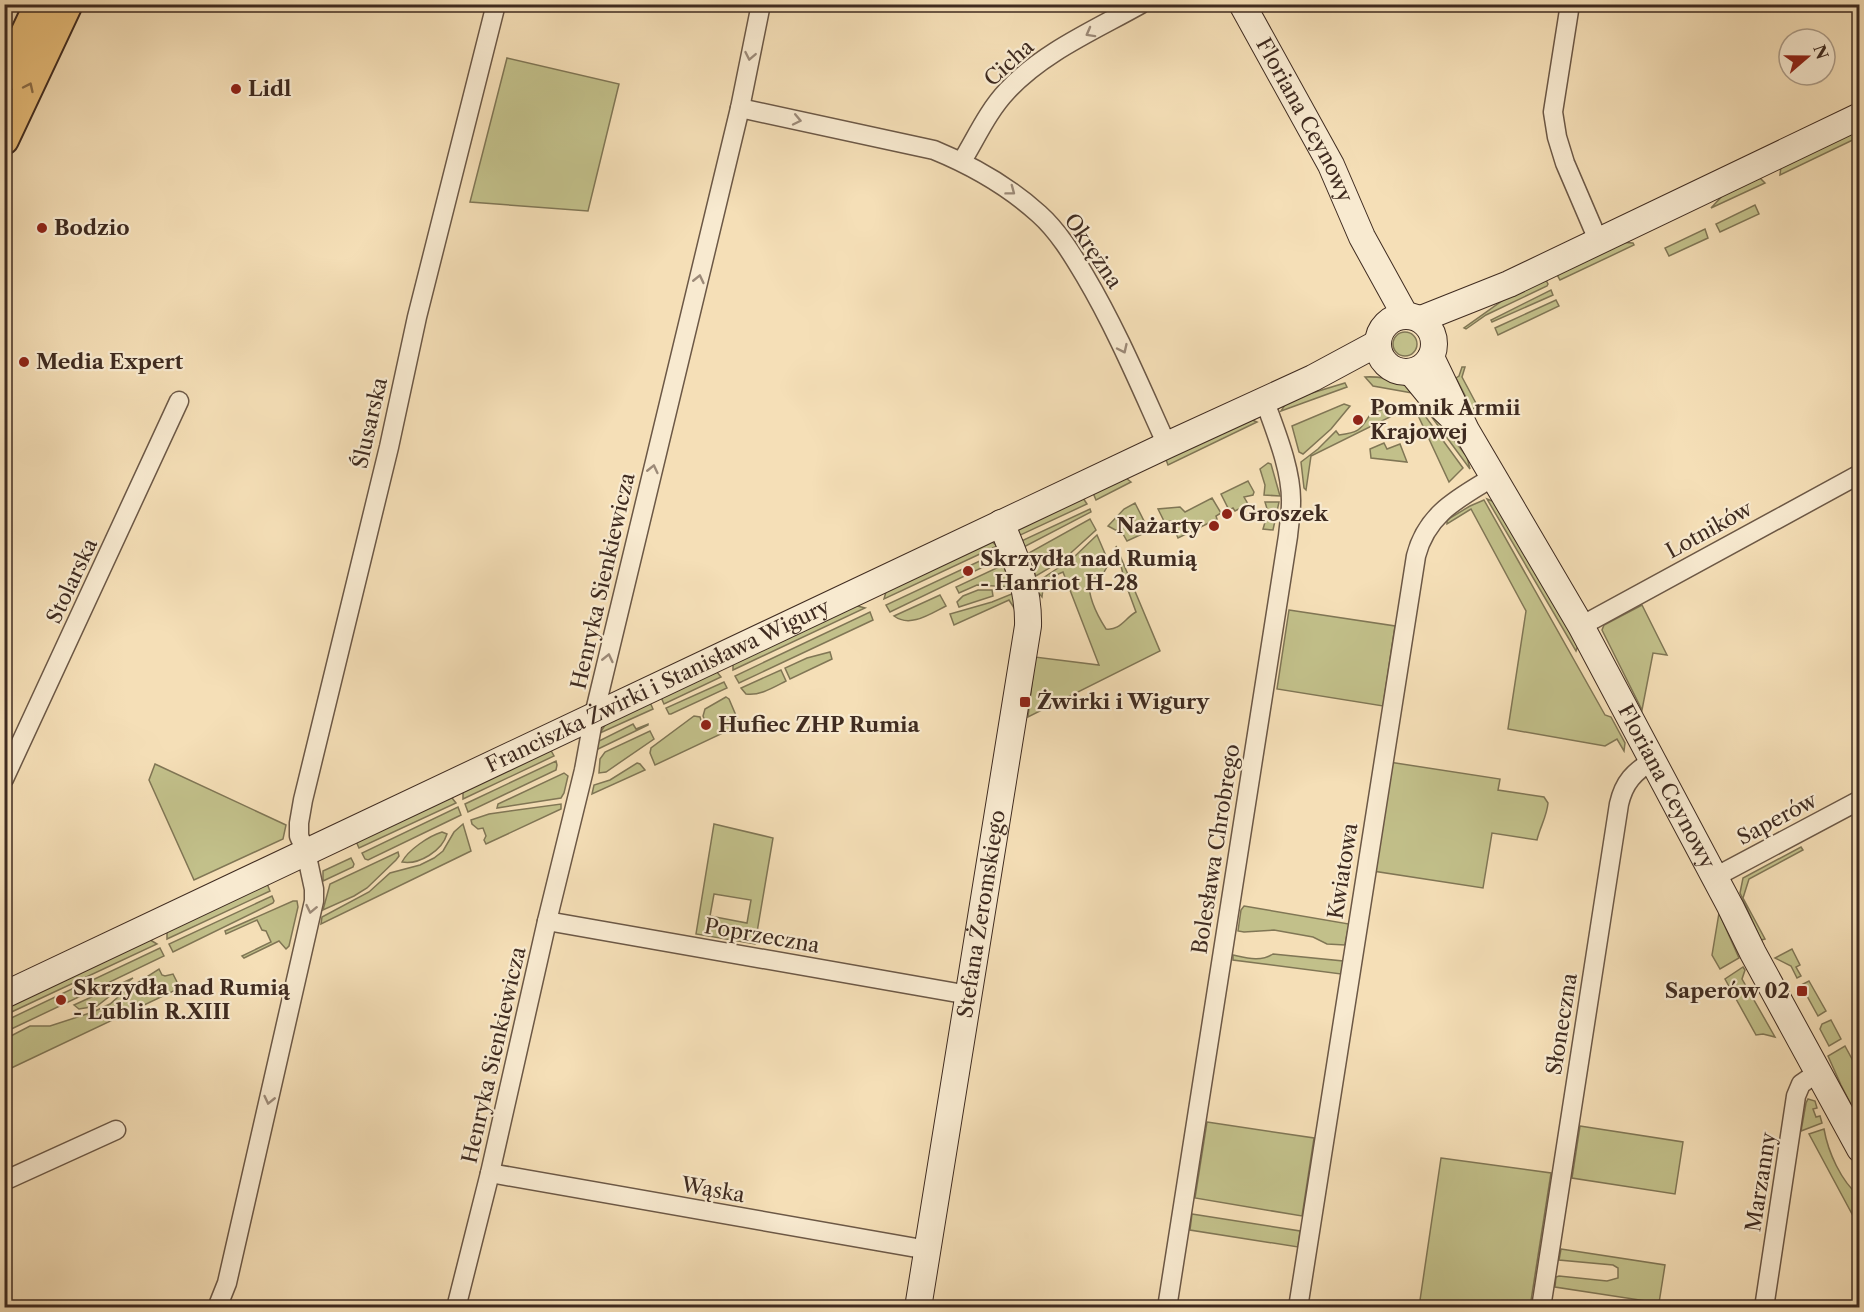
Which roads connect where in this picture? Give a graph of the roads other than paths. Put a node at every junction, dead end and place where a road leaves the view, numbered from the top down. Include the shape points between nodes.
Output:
1 (39, 4) edge
2 (68, 4) edge
3 (496, 4) edge
4 (761, 4) edge
5 (1141, 4) edge
6 (1242, 4) edge
7 (1570, 4) edge
8 (4, 78) edge
9 (740, 108) junction
10 (1860, 116) edge
11 (4, 140) edge
12 (962, 161) junction
13 (1362, 237) junction
14 (1598, 240) junction
15 (1509, 284) junction
16 (1413, 317) junction
17 (1382, 345) junction
18 (1426, 357) junction
19 (1264, 399) junction
20 (179, 401) dead end
21 (1167, 445) junction
22 (1860, 474) edge
23 (1495, 476) junction
24 (1001, 523) junction
25 (1581, 626) junction
26 (594, 715) junction
27 (1653, 760) junction
28 (4, 779) edge
29 (1860, 800) edge
30 (306, 852) junction
31 (1715, 877) junction
32 (547, 921) junction
33 (6, 990) edge
34 (969, 995) junction
35 (1817, 1073) junction
36 (116, 1130) dead end
37 (1860, 1149) edge
38 (490, 1173) junction
39 (4, 1180) edge
40 (928, 1250) junction
41 (217, 1308) edge
42 (456, 1308) edge
43 (918, 1308) edge
44 (1167, 1308) edge
45 (1298, 1308) edge
46 (1541, 1308) edge
47 (1764, 1308) edge

1 - 8 main road
11 -> 2 main road
3 - 30 street, Ślusarska via 303,800 299,836
4 -> 9 street, Henryka Sienkiewicza
5 -> 12 street, Cicha via 1052,54 1022,76 991,112
6 - 13 street, Floriana Ceynowy via 1331,165
7 - 14 street via 1553,112 1565,163
9 -> 12 street, Okrężna via 898,141
26 -> 9 street, Henryka Sienkiewicza
10 - 14 street
12 -> 21 street, Okrężna via 1011,190 1060,237 1103,307
13 - 16 street, Floriana Ceynowy
13 - 17 street, Floriana Ceynowy
14 - 15 street
15 - 16 street
15 - 18 street
16 - 17 street via 1392,319
16 - 18 street via 1428,325
17 - 18 street via 1398,371
17 - 19 street, Franciszka Żwirki i Stanisława Wigury
18 - 23 street, Floriana Ceynowy
19 - 21 street, Franciszka Żwirki i Stanisława Wigury
19 - 44 street, Bolesława Chrobrego via 1288,479 1288,536
20 - 28 street, Stolarska
21 - 24 street, Franciszka Żwirki i Stanisława Wigury
22 - 25 street, Lotników
23 - 25 street, Floriana Ceynowy
23 - 45 street, Kwiatowa via 1442,511 1420,540 1416,556
24 - 26 street, Franciszka Żwirki i Stanisława Wigury
24 - 34 street, Stefana Żeromskiego via 1025,584 1028,626
25 - 27 street, Floriana Ceynowy
26 - 30 street, Franciszka Żwirki i Stanisława Wigury
26 - 32 street, Henryka Sienkiewicza
27 - 31 street, Floriana Ceynowy
27 - 46 street, Słoneczna via 1627,781 1618,804
29 - 31 street, Saperów
30 - 33 street, Franciszka Żwirki i Stanisława Wigury
30 -> 41 street, Ślusarska via 314,901 227,1282
31 - 35 street, Floriana Ceynowy
32 - 34 street, Poprzeczna
32 - 38 street, Henryka Sienkiewicza
34 - 40 street, Stefana Żeromskiego
35 - 37 street, Floriana Ceynowy
35 - 47 street, Marzanny via 1801,1084 1797,1096
36 - 39 street
38 - 40 street, Wąska
38 - 42 street, Henryka Sienkiewicza
40 - 43 street, Stefana Żeromskiego

